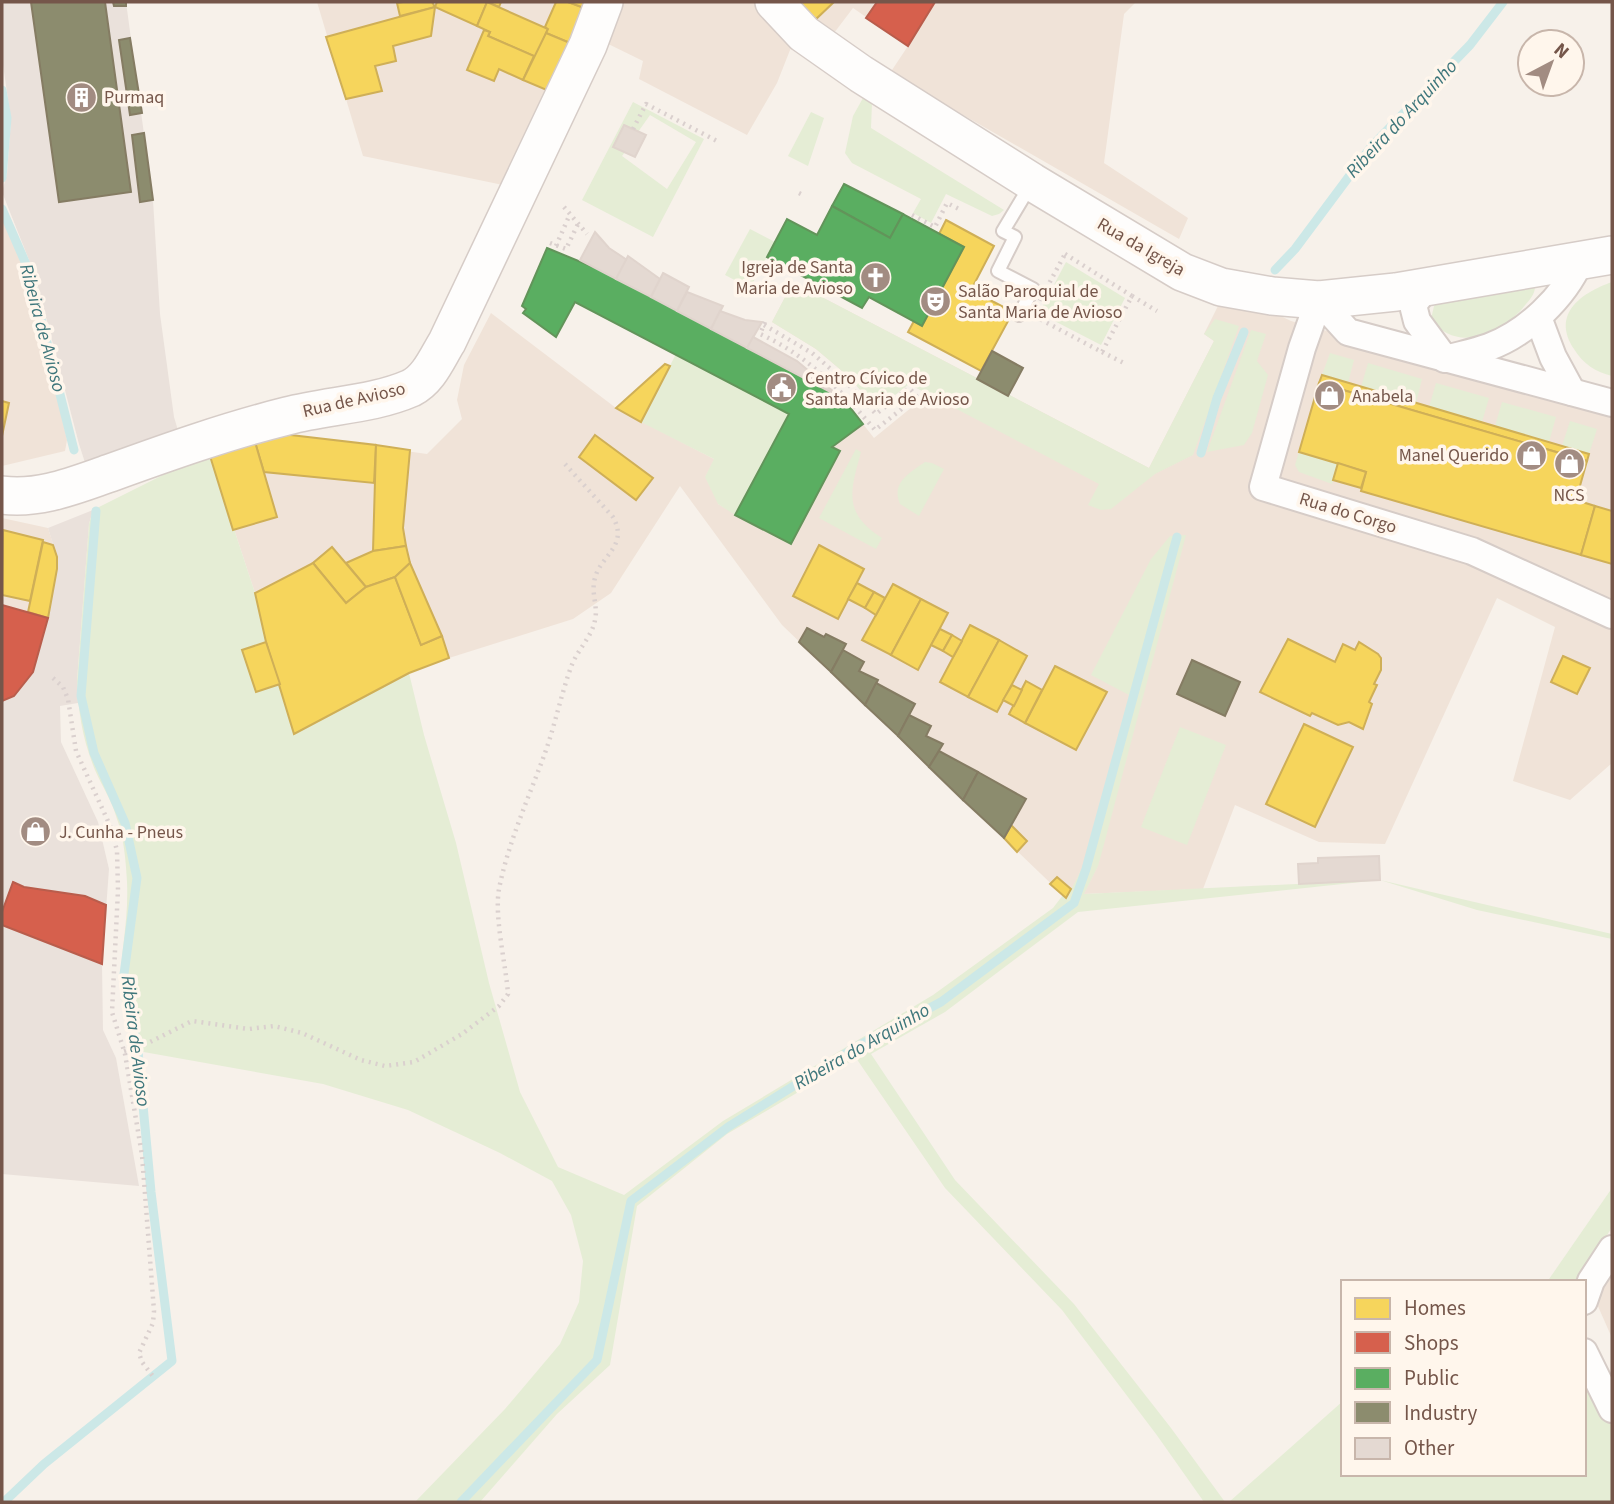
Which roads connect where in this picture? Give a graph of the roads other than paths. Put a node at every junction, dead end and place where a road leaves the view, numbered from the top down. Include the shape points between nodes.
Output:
1 (604, 2) edge
2 (774, 2) edge
3 (1032, 182) junction
4 (1596, 258) edge
5 (1428, 285) junction
6 (1319, 300) junction
7 (1019, 316) dead end
8 (1538, 317) junction
9 (1446, 359) junction
10 (1572, 392) junction
11 (1612, 403) edge
12 (2, 495) edge
13 (1612, 615) edge
14 (1612, 1249) edge
15 (1586, 1295) edge
16 (1586, 1356) edge
17 (1612, 1409) edge

1 - 12 street, Rua de Avioso via 588,45 447,342 426,376 414,386 381,398 288,415 64,490
2 - 3 street, Rua da Igreja via 804,34 861,74
3 - 6 street, Rua da Igreja via 1182,272 1221,287
3 - 7 lane via 1003,231 1015,237 998,271 1033,289
4 - 5 street, Rua da Igreja
4 - 8 street
5 - 6 street, Rua da Igreja
5 - 9 street via 1413,305 1417,321
6 - 9 street via 1348,332
6 - 13 street, Rua do Corgo via 1263,487 1472,551
8 - 9 street via 1491,346
8 - 10 street
9 - 10 street
10 - 11 street
14 - 15 street
16 - 17 street

